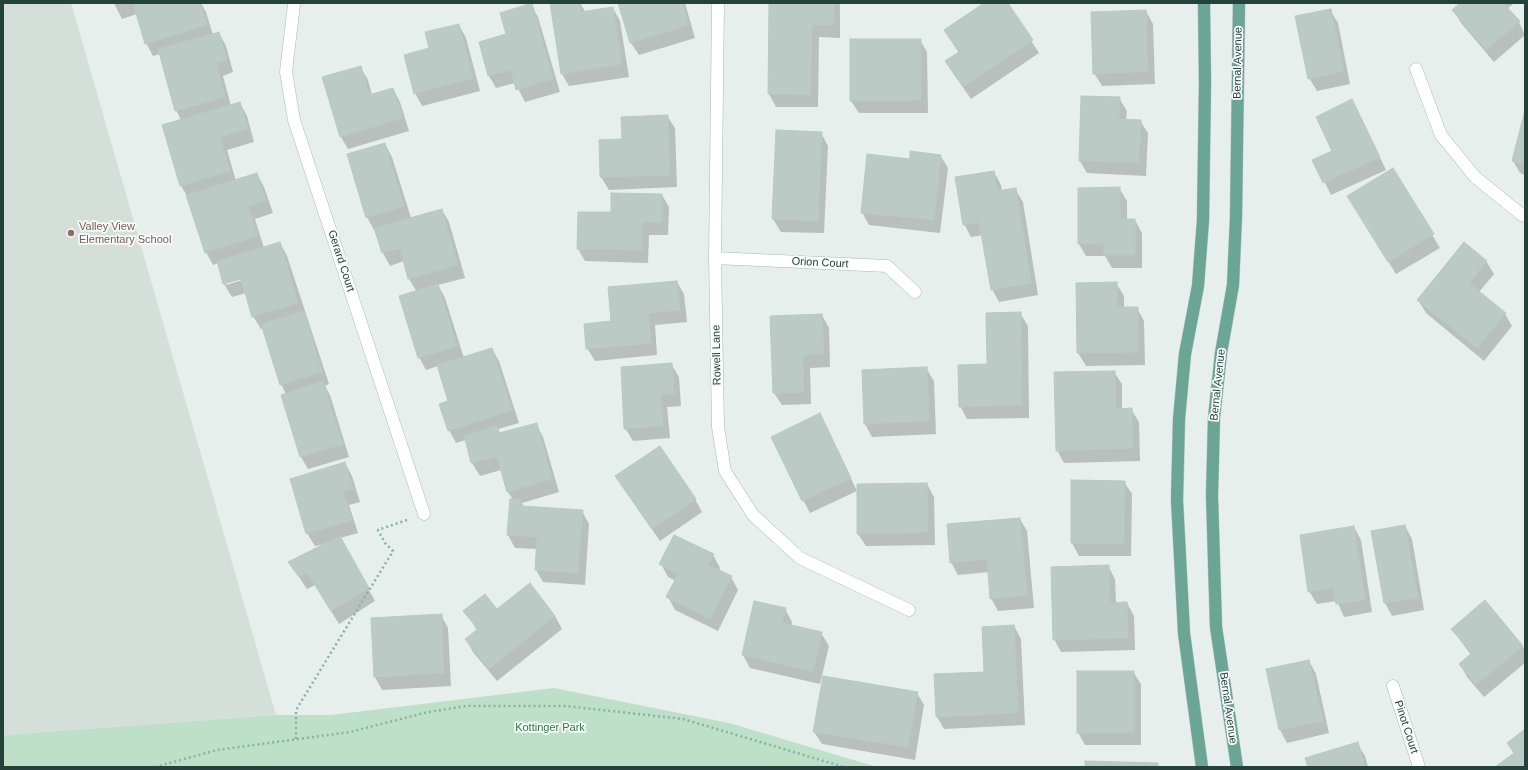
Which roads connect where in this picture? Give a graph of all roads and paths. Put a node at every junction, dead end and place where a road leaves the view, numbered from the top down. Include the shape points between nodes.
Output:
1 (295, 3) edge
2 (718, 3) edge
3 (1204, 3) edge
4 (1239, 3) edge
5 (1416, 69) dead end
6 (1525, 216) edge
7 (715, 258) junction
8 (915, 292) dead end
9 (424, 514) joint
10 (910, 610) dead end
11 (1393, 686) dead end
12 (296, 739) junction
13 (155, 767) edge
14 (844, 767) edge
15 (1202, 767) edge
16 (1238, 767) edge
17 (1419, 767) edge

1 - 9 street, Gerard Court via 286,72 294,120
2 - 7 street, Rowell Lane
3 - 15 main road via 1203,220 1198,286 1185,354 1181,397 1177,500 1184,633
4 - 16 main road, Bernal Avenue via 1233,285 1221,353 1214,418 1212,496 1216,627
5 - 6 street via 1441,135 1474,177
7 - 8 street, Orion Court via 887,266
7 - 10 street, Rowell Lane via 718,427 725,471 753,515 800,558
9 - 12 path via 378,530 384,543 393,551 296,710
11 - 17 street, Pinot Court
12 - 13 path via 217,750
12 - 14 path via 350,732 424,713 466,706 566,706 683,719

